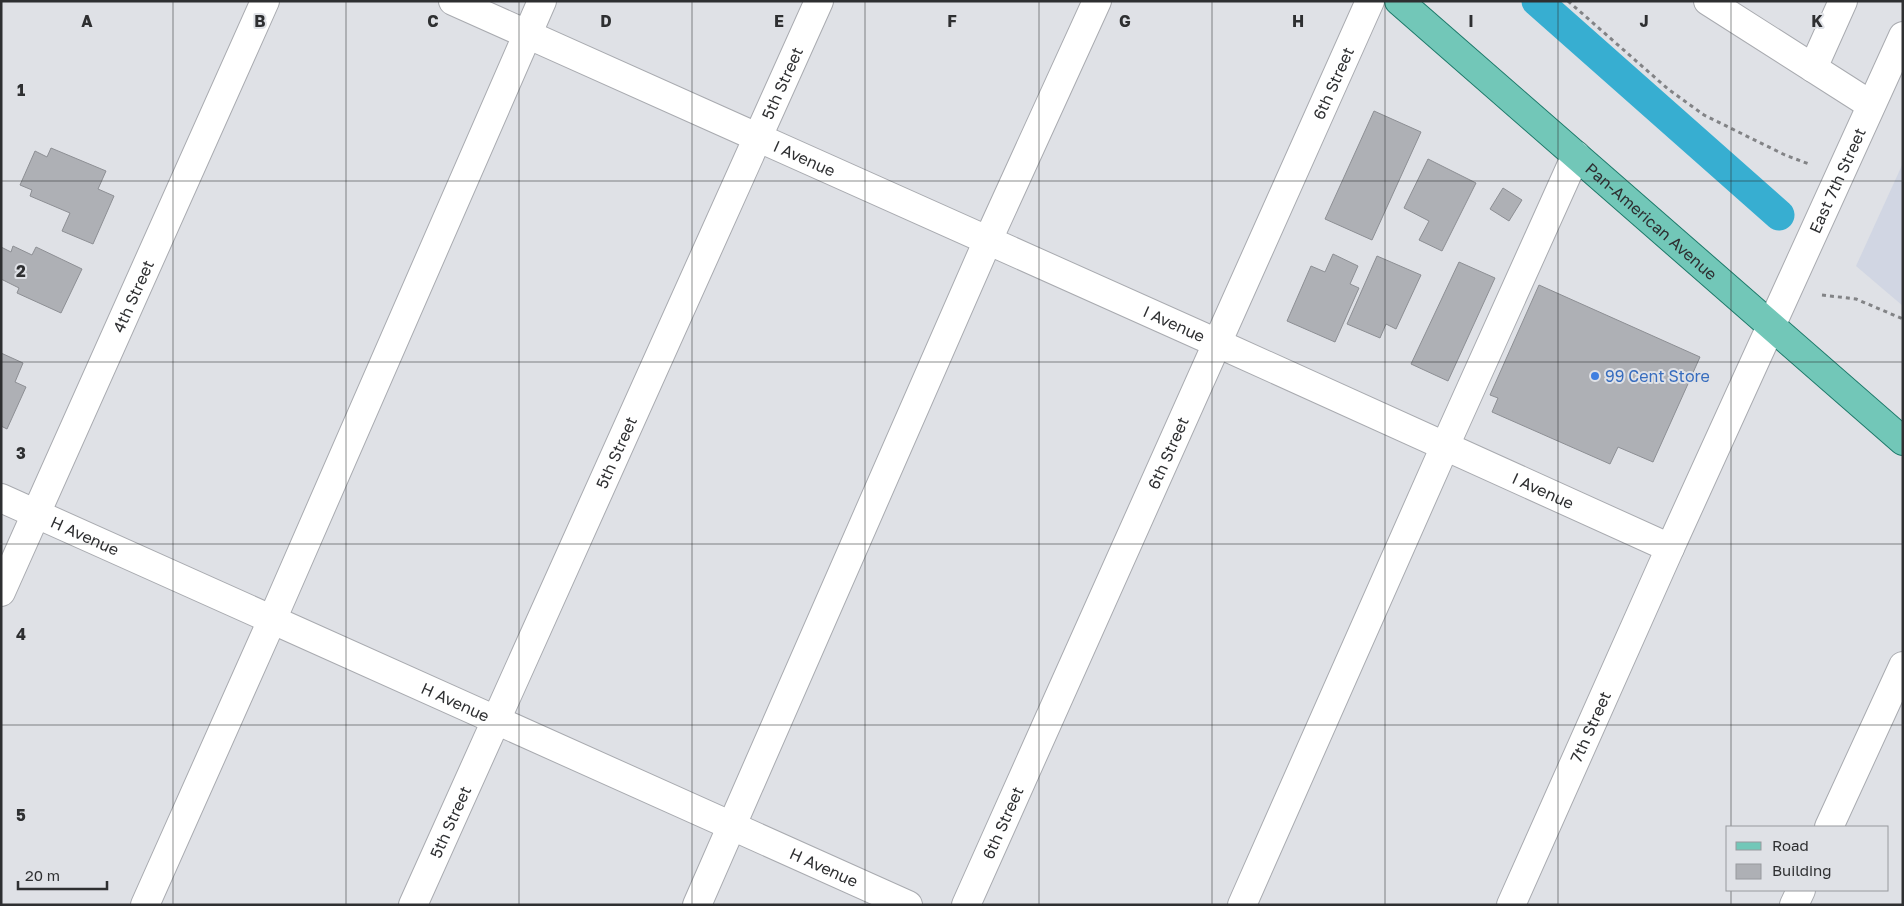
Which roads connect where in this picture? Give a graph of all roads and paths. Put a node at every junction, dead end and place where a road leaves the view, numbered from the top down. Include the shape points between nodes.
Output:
1 (266, 1) edge
2 (453, 1) edge
3 (542, 1) edge
4 (820, 1) edge
5 (1097, 1) edge
6 (1370, 1) edge
7 (1399, 1) edge
8 (1568, 1) edge
9 (1708, 1) edge
10 (1843, 1) edge
11 (527, 34) junction
12 (1903, 36) edge
13 (1813, 68) junction
14 (1871, 105) junction
15 (758, 137) junction
16 (1576, 155) junction
17 (1809, 164) dead end
18 (988, 240) junction
19 (1822, 296) dead end
20 (1903, 319) edge
21 (1771, 326) junction
22 (1217, 343) junction
23 (1903, 441) edge
24 (1445, 446) junction
25 (1, 498) edge
26 (36, 514) junction
27 (1670, 548) junction
28 (1, 592) edge
29 (272, 620) junction
30 (1903, 666) edge
31 (496, 720) junction
32 (732, 826) junction
33 (1829, 826) edge
34 (1801, 891) edge
35 (145, 905) edge
36 (413, 905) edge
37 (697, 905) edge
38 (908, 905) edge
39 (966, 905) edge
40 (1242, 905) edge
41 (1511, 905) edge
42 (1794, 905) edge

1 - 26 street, 4th Street
2 - 11 street, I Avenue
3 - 11 street
4 - 15 street, 5th Street
5 - 18 street
6 - 22 street, 6th Street
7 - 16 main road, Pan-American Avenue
8 - 17 path via 1668,90 1704,115
9 - 13 street
10 - 13 street
11 - 15 street, I Avenue
11 - 29 street
12 - 14 street, East 7th Street
13 - 14 street
14 - 21 street, East 7th Street
15 - 18 street, I Avenue
15 - 31 street, 5th Street
16 - 21 main road, Pan-American Avenue
16 - 24 street
18 - 22 street, I Avenue
18 - 32 street
19 - 20 path via 1856,299
21 - 23 main road, Pan-American Avenue
21 - 27 street
22 - 24 street, I Avenue
22 - 39 street, 6th Street
24 - 27 street, I Avenue
24 - 40 street
25 - 26 street, H Avenue
26 - 28 street, 4th Street
26 - 29 street, H Avenue
27 - 41 street, 7th Street
29 - 31 street, H Avenue
29 - 35 street
30 - 33 street
31 - 32 street, H Avenue
31 - 36 street, 5th Street
32 - 37 street
32 - 38 street, H Avenue
34 - 42 street

